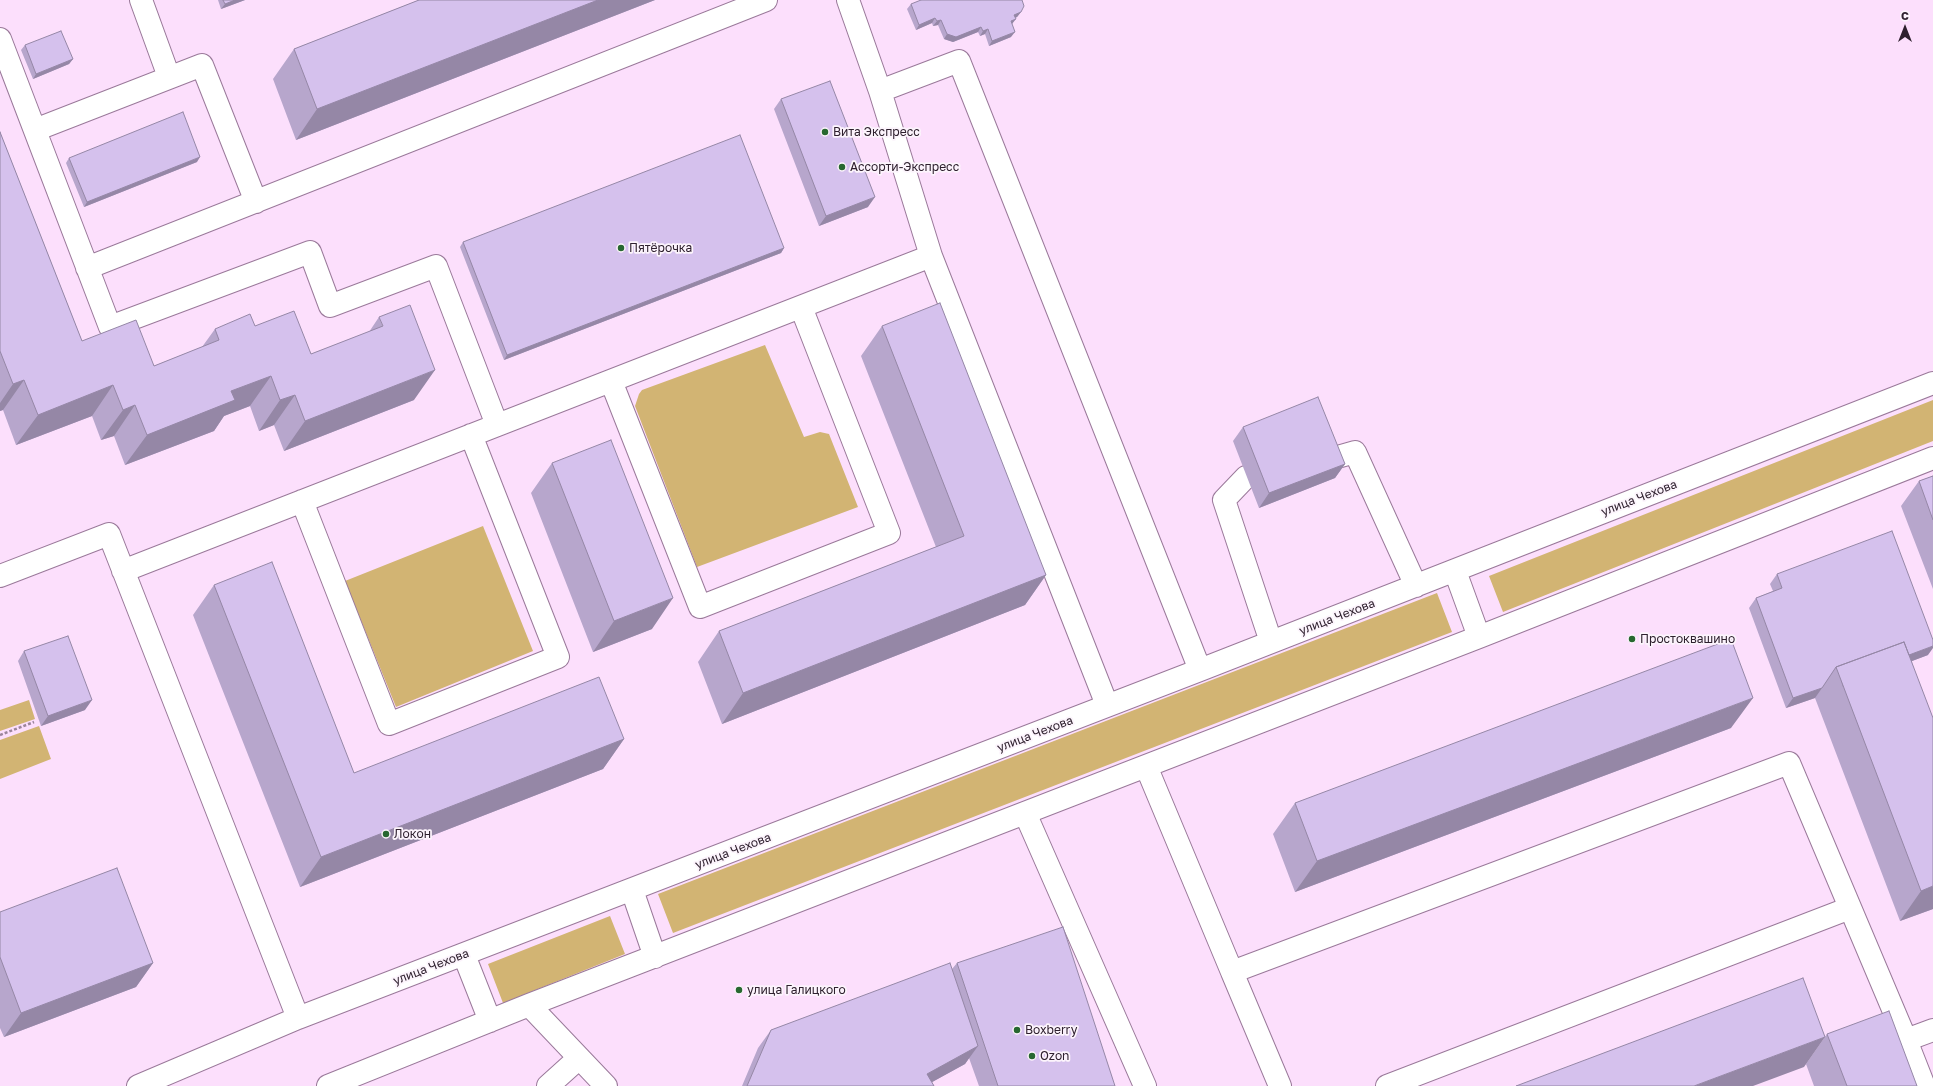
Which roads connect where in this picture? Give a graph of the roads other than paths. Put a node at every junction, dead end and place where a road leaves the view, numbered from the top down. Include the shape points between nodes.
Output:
1 (141, 0) edge
2 (766, 0) edge
3 (848, 0) edge
4 (0, 39) edge
5 (169, 77) junction
6 (880, 90) junction
7 (35, 130) junction
8 (256, 202) junction
9 (931, 256) junction
10 (87, 268) junction
11 (801, 307) junction
12 (611, 381) junction
13 (1933, 383) edge
14 (497, 425) junction
15 (471, 435) junction
16 (1933, 458) edge
17 (1327, 460) edge
18 (1246, 477) dead end
19 (302, 501) junction
20 (124, 571) junction
21 (1455, 571) junction
22 (0, 576) edge
23 (1416, 586) junction
24 (1479, 637) junction
25 (1272, 642) junction
26 (1200, 670) junction
27 (1107, 706) junction
28 (1146, 766) junction
29 (1025, 813) junction
30 (632, 890) junction
31 (1850, 908) junction
32 (464, 955) junction
33 (655, 957) junction
34 (1232, 972) junction
35 (529, 1005) junction
36 (298, 1018) junction
37 (490, 1021) junction
38 (1933, 1030) edge
39 (1906, 1040) junction
40 (579, 1058) junction
41 (138, 1086) edge
42 (328, 1086) edge
43 (548, 1086) edge
44 (606, 1086) edge
45 (1145, 1086) edge
46 (1280, 1086) edge
47 (1387, 1086) edge
48 (1924, 1086) edge

1 - 5 street
2 - 8 street
3 - 6 street
4 - 7 street
5 - 7 street
5 - 8 street via 202,65
6 - 9 street
6 - 26 street via 959,62
7 - 10 street
8 - 10 street
9 - 11 street
9 - 27 street
10 - 14 street via 110,327 310,252 330,306 436,266
11 - 12 street
11 - 12 street via 889,533 700,607
12 - 14 street
13 - 21 street, улица Чехова
14 - 15 street
15 - 19 street
15 - 19 street via 558,657 389,724
16 - 24 street
17 - 23 street via 1355,452
18 - 25 street via 1224,500
19 - 20 street
20 - 22 street via 109,534
20 - 36 street
21 - 23 street, улица Чехова
21 - 24 street
23 - 25 street, улица Чехова
24 - 28 street
25 - 26 street, улица Чехова
26 - 27 street, улица Чехова
27 - 30 street, улица Чехова
28 - 29 street
28 - 34 street
29 - 33 street
29 - 45 street
30 - 32 street, улица Чехова
30 - 33 street
31 - 34 street via 1789,763
31 - 39 street
31 - 47 street
32 - 36 street, улица Чехова
32 - 37 street
33 - 35 street
34 - 46 street
35 - 37 street
35 - 40 street
36 - 41 street, улица Чехова
37 - 42 street
38 - 39 street
39 - 48 street
40 - 43 street
40 - 44 street

